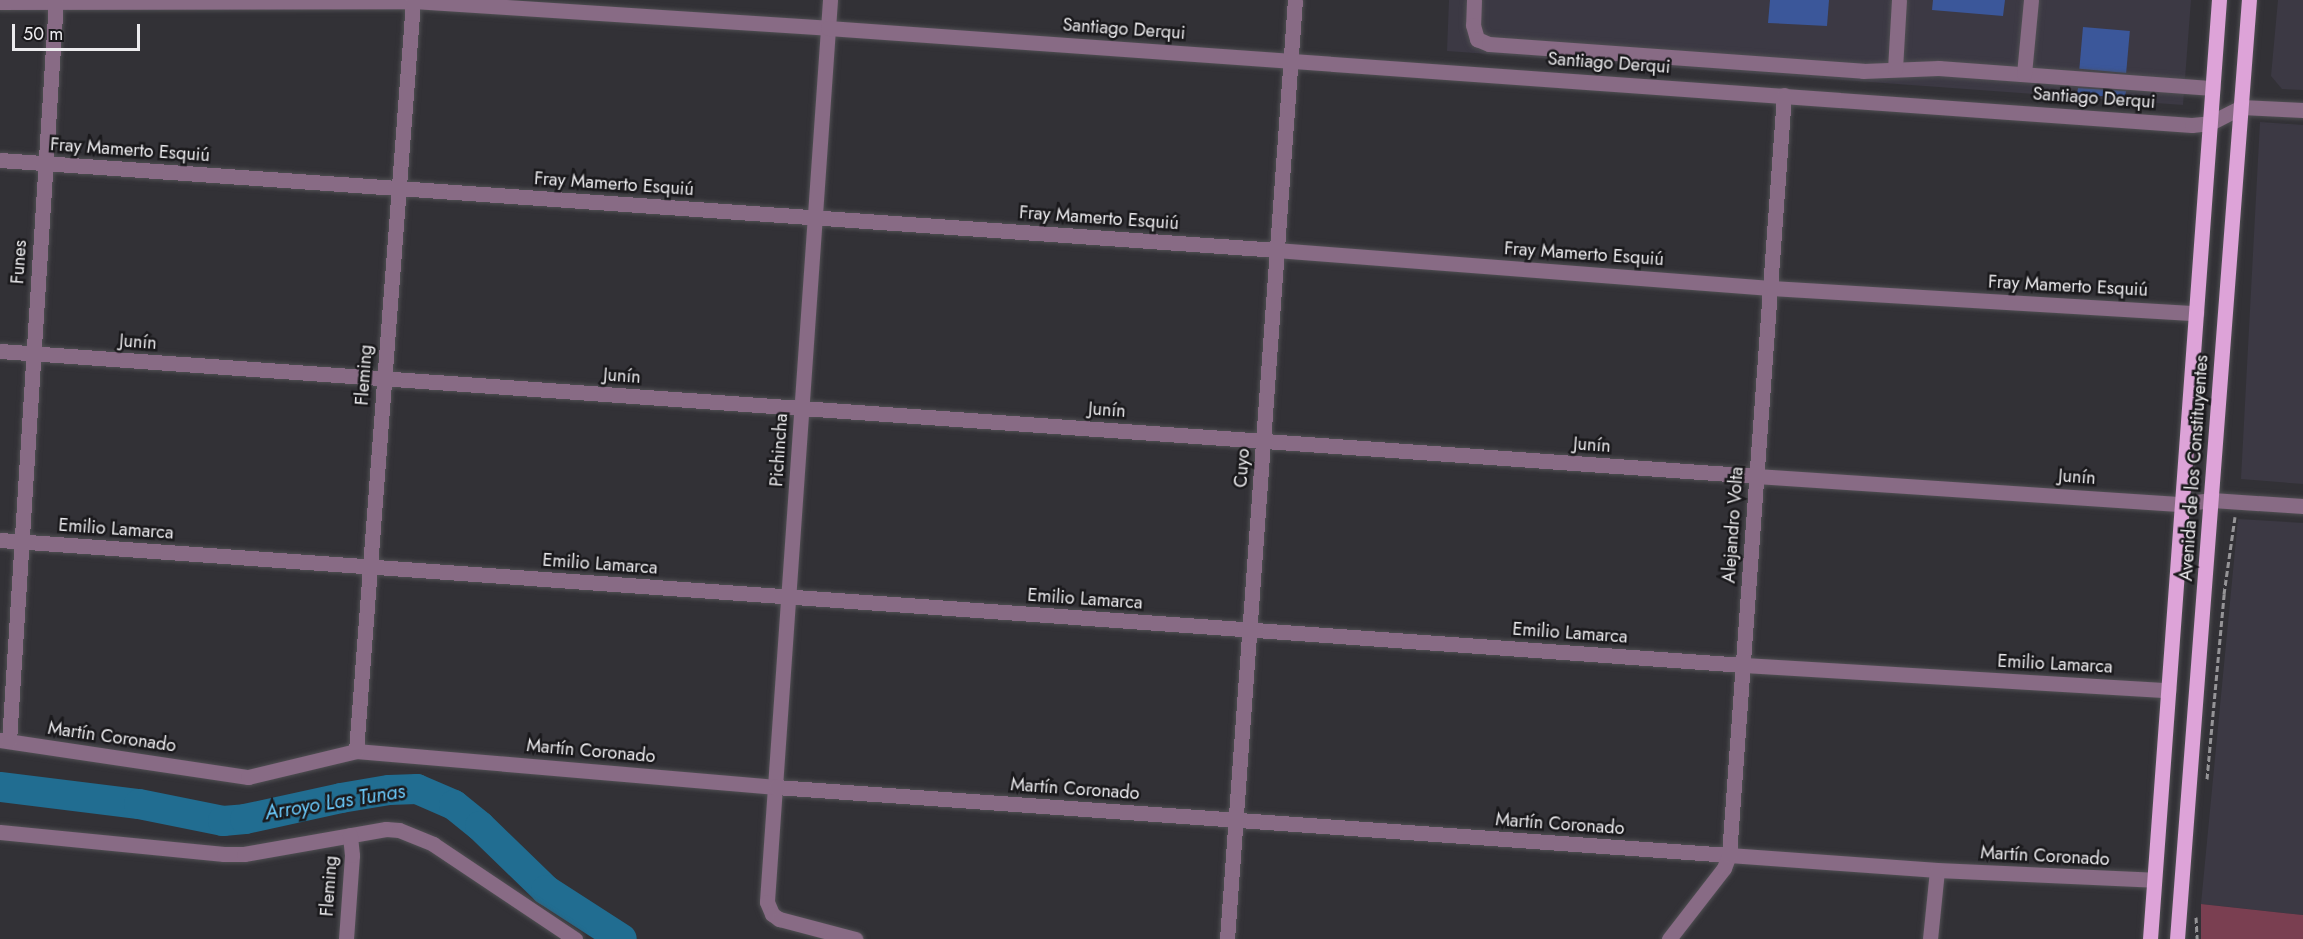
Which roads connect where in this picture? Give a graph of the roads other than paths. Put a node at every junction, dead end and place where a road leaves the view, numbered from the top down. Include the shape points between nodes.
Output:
1 (830, 0) edge
2 (1295, 0) edge
3 (1474, 0) edge
4 (1899, 0) edge
5 (2031, 0) edge
6 (2219, 0) edge
7 (2249, 0) edge
8 (413, 1) edge
9 (56, 2) junction
10 (0, 3) edge
11 (828, 28) junction
12 (1291, 60) junction
13 (1895, 69) junction
14 (2025, 74) junction
15 (2212, 88) junction
16 (1784, 95) junction
17 (2241, 107) junction
18 (2303, 110) edge
19 (2210, 123) junction
20 (0, 160) edge
21 (45, 163) junction
22 (397, 188) junction
23 (815, 218) junction
24 (1277, 250) junction
25 (1770, 288) junction
26 (2196, 314) junction
27 (0, 351) edge
28 (32, 354) junction
29 (383, 379) junction
30 (802, 408) junction
31 (1263, 441) junction
32 (1756, 476) junction
33 (2212, 500) junction
34 (2182, 504) junction
35 (2303, 506) edge
36 (0, 540) edge
37 (20, 542) junction
38 (370, 567) junction
39 (789, 597) junction
40 (1250, 630) junction
41 (1743, 665) junction
42 (2168, 690) junction
43 (4, 741) edge
44 (356, 751) junction
45 (776, 787) junction
46 (1236, 820) junction
47 (0, 832) edge
48 (350, 835) junction
49 (1729, 855) junction
50 (1936, 870) junction
51 (2154, 880) junction
52 (345, 939) edge
53 (575, 939) edge
54 (855, 939) edge
55 (1227, 939) edge
56 (1670, 939) edge
57 (1930, 939) edge
58 (2150, 939) edge
59 (2177, 939) edge

1 - 11 street, Pichincha
2 - 12 street, Cuyo
3 - 13 street via 1477,39 1489,44 1863,71
4 - 13 street
5 - 14 street
6 - 15 main road, Avenida de los Constituyentes
7 - 17 main road, Avenida de los Constituyentes
8 - 9 street, Santiago Derqui
8 - 11 street, Santiago Derqui
8 - 22 street, Fleming
9 - 10 street, Santiago Derqui
9 - 21 street, Funes
11 - 12 street, Santiago Derqui
11 - 23 street, Pichincha
12 - 16 street, Santiago Derqui
12 - 24 street, Cuyo
13 - 14 street
14 - 15 street
15 - 19 main road, Avenida de los Constituyentes
16 - 19 street, Santiago Derqui
16 - 25 street, Alejandro Volta
17 - 18 street
17 - 19 street, Santiago Derqui
17 - 33 main road, Avenida de los Constituyentes
19 - 26 main road, Avenida de los Constituyentes
20 - 21 street, Fray Mamerto Esquiú
21 - 22 street, Fray Mamerto Esquiú
21 - 28 street, Funes
22 - 23 street, Fray Mamerto Esquiú
22 - 29 street, Fleming
23 - 24 street, Fray Mamerto Esquiú
23 - 30 street, Pichincha
24 - 25 street, Fray Mamerto Esquiú
24 - 31 street, Cuyo
25 - 26 street, Fray Mamerto Esquiú
25 - 32 street, Alejandro Volta
26 - 34 main road, Avenida de los Constituyentes
27 - 28 street, Junín
28 - 29 street, Junín
28 - 37 street, Funes
29 - 30 street, Junín
29 - 38 street, Fleming
30 - 31 street, Junín
30 - 39 street, Pichincha
31 - 32 street, Junín
31 - 40 street, Cuyo
32 - 34 street, Junín
32 - 41 street, Alejandro Volta
33 - 34 street, Junín
33 - 35 street, Junín
33 - 59 main road, Avenida de los Constituyentes
34 - 42 main road, Avenida de los Constituyentes
36 - 37 street, Emilio Lamarca
37 - 38 street, Emilio Lamarca
37 - 43 street, Funes
38 - 39 street, Emilio Lamarca
38 - 44 street, Fleming
39 - 40 street, Emilio Lamarca
39 - 45 street, Pichincha
40 - 41 street, Emilio Lamarca
40 - 46 street, Cuyo
41 - 42 street, Emilio Lamarca
41 - 49 street, Alejandro Volta
42 - 51 main road, Avenida de los Constituyentes
43 - 44 street, Martín Coronado via 248,777
44 - 45 street, Martín Coronado
45 - 46 street, Martín Coronado
45 - 54 street, Pichincha via 766,902 772,914 778,919
46 - 49 street, Martín Coronado
46 - 55 street, Cuyo
47 - 48 street via 213,854 244,854
48 - 52 street, Fleming
48 - 53 street via 386,830 416,835
49 - 50 street, Martín Coronado
49 - 56 street, Alejandro Volta via 1724,868
50 - 51 street, Martín Coronado
50 - 57 street
51 - 58 main road, Avenida de los Constituyentes

